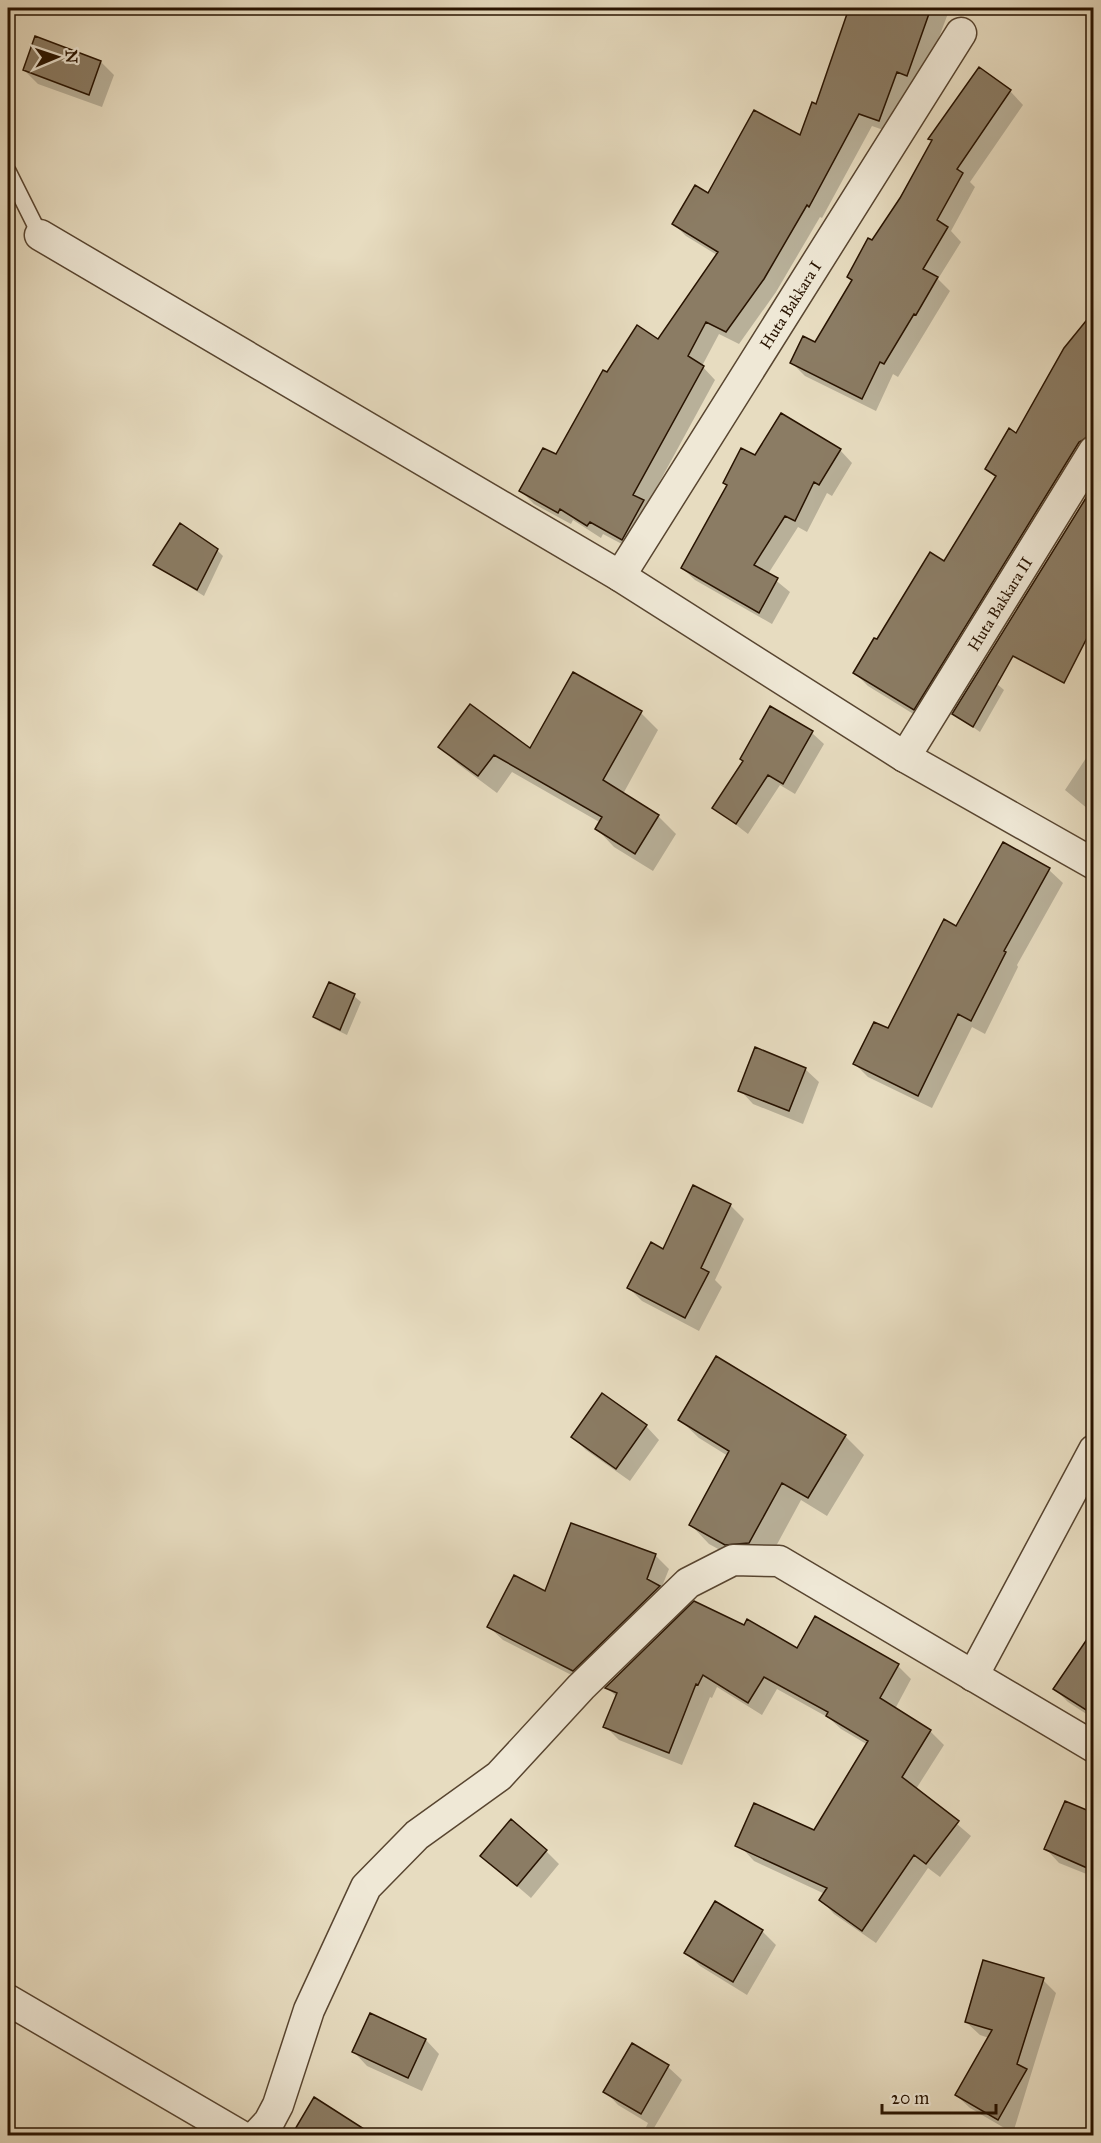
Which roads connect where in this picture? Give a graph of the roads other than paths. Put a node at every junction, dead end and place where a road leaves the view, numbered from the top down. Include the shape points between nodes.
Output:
1 (961, 33) dead end
2 (8, 171) edge
3 (40, 235) joint
4 (1094, 451) edge
5 (620, 576) junction
6 (905, 757) junction
7 (1094, 864) edge
8 (1094, 1450) edge
9 (973, 1676) junction
10 (1094, 1747) edge
11 (8, 2000) edge
12 (242, 2136) edge
13 (256, 2136) edge

1 - 5 street, Huta Bakkara I
2 - 3 lane
3 - 5 street
4 - 6 street, Huta Bakkara II
5 - 6 street
6 - 7 street
8 - 9 street
9 - 10 street
9 - 13 street via 779,1561 734,1560 688,1583 581,1687 499,1776 417,1835 366,1887 309,2010 278,2105
11 - 12 street

